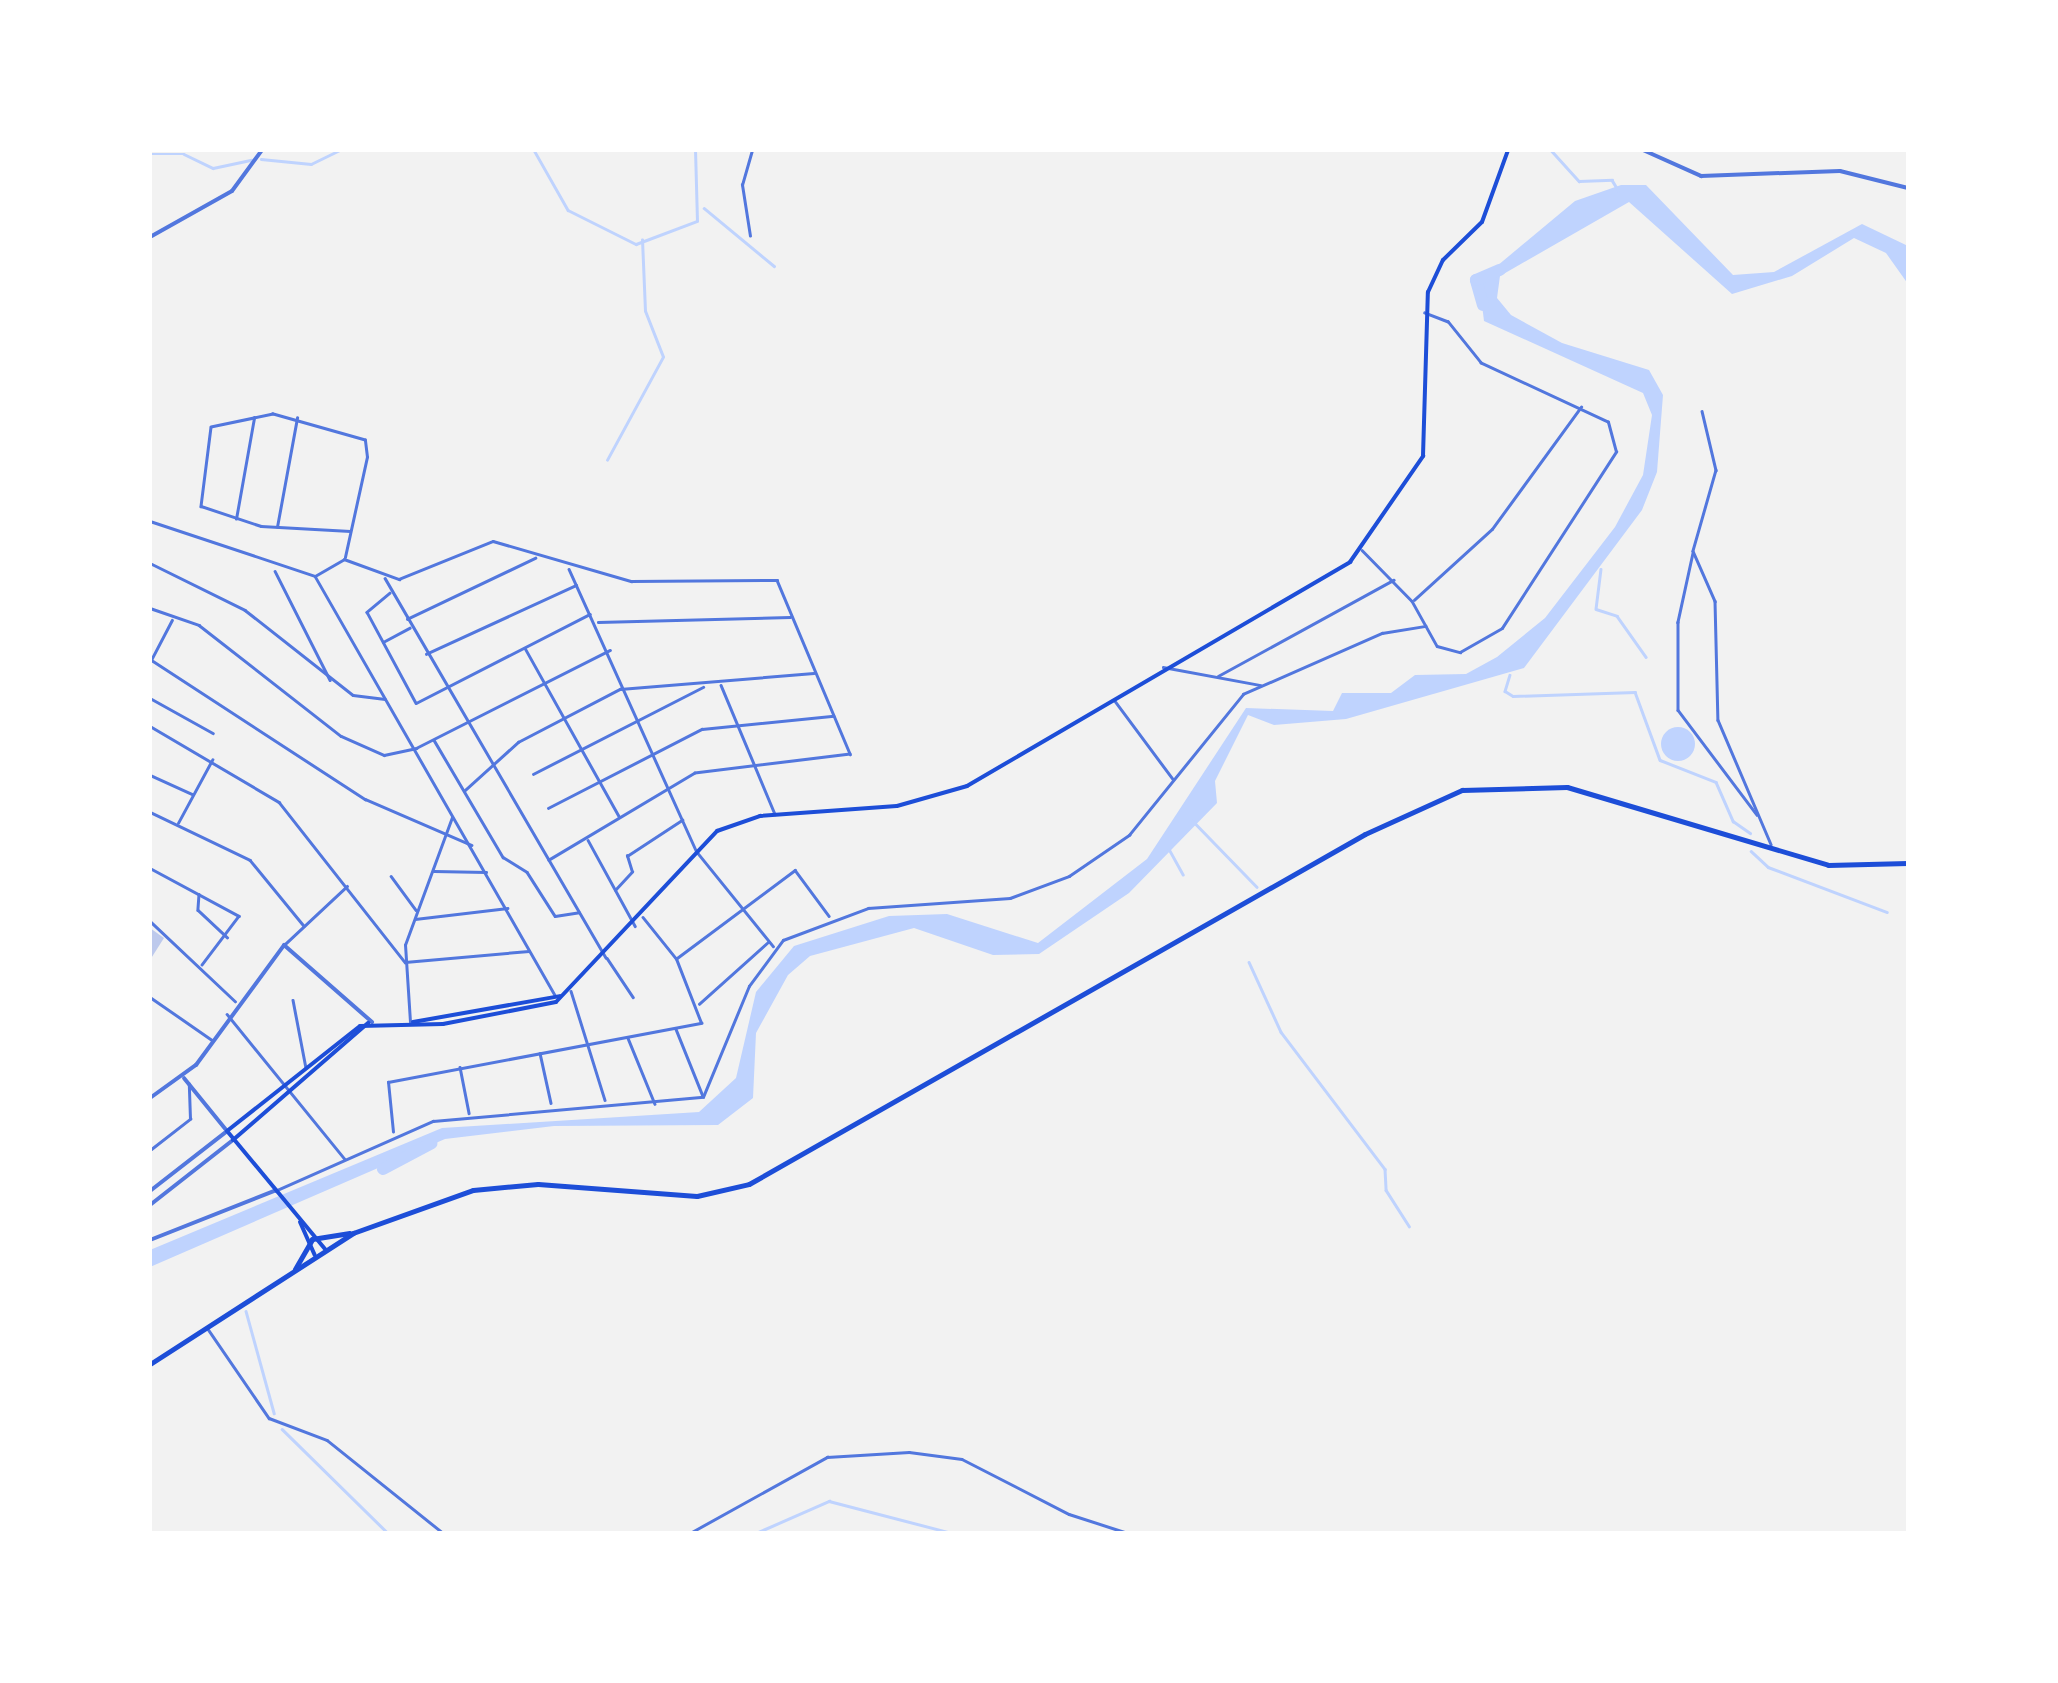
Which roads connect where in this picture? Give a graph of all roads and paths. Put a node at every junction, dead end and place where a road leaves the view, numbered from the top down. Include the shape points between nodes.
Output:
1 (262, 150) edge
2 (752, 150) edge
3 (1508, 150) edge
4 (1643, 150) edge
5 (1908, 188) edge
6 (750, 236) dead end
7 (150, 237) edge
8 (1425, 314) junction
9 (1582, 406) junction
10 (1702, 412) dead end
11 (254, 418) junction
12 (297, 418) junction
13 (236, 520) junction
14 (150, 521) edge
15 (277, 529) junction
16 (350, 531) junction
17 (1361, 549) junction
18 (1694, 551) junction
19 (537, 557) junction
20 (344, 559) junction
21 (150, 564) edge
22 (274, 568) junction
23 (568, 568) junction
24 (315, 576) junction
25 (385, 577) junction
26 (1394, 580) junction
27 (576, 584) junction
28 (392, 593) junction
29 (1412, 601) junction
30 (150, 608) edge
31 (592, 613) junction
32 (792, 617) junction
33 (172, 620) junction
34 (406, 620) junction
35 (597, 622) junction
36 (1426, 626) junction
37 (410, 628) junction
38 (381, 643) junction
39 (525, 647) junction
40 (610, 650) junction
41 (425, 655) junction
42 (150, 660) edge
43 (1163, 667) junction
44 (814, 673) junction
45 (1218, 676) junction
46 (544, 680) junction
47 (331, 681) junction
48 (721, 683) junction
49 (709, 685) junction
50 (1261, 686) junction
51 (628, 688) junction
52 (445, 690) junction
53 (150, 698) edge
54 (387, 699) junction
55 (1114, 700) junction
56 (564, 713) junction
57 (835, 716) junction
58 (643, 718) junction
59 (462, 720) junction
60 (736, 724) junction
61 (150, 726) edge
62 (213, 733) dead end
63 (432, 738) junction
64 (585, 747) junction
65 (416, 748) junction
66 (658, 750) junction
67 (212, 758) junction
68 (754, 765) junction
69 (492, 768) junction
70 (533, 774) dead end
71 (150, 775) edge
72 (600, 780) junction
73 (1174, 780) junction
74 (672, 784) junction
75 (464, 791) junction
76 (193, 794) junction
77 (548, 808) dead end
78 (150, 812) edge
79 (453, 814) junction
80 (775, 814) junction
81 (619, 817) junction
82 (684, 818) junction
83 (1762, 823) junction
84 (178, 825) junction
85 (445, 835) junction
86 (586, 837) junction
87 (472, 845) junction
88 (1773, 850) junction
89 (698, 852) junction
90 (549, 860) junction
91 (1908, 863) edge
92 (150, 868) edge
93 (432, 870) junction
94 (486, 872) junction
95 (390, 876) dead end
96 (348, 885) junction
97 (615, 890) junction
98 (200, 893) junction
99 (742, 906) junction
100 (508, 908) junction
101 (417, 911) junction
102 (580, 912) junction
103 (643, 918) junction
104 (830, 918) junction
105 (414, 919) junction
106 (150, 920) edge
107 (304, 926) junction
108 (635, 926) junction
109 (228, 938) junction
110 (769, 942) junction
111 (284, 945) junction
112 (774, 948) junction
113 (531, 951) junction
114 (606, 956) junction
115 (676, 959) junction
116 (405, 962) junction
117 (202, 965) junction
118 (571, 990) junction
119 (633, 996) dead end
120 (150, 997) edge
121 (559, 998) junction
122 (293, 1000) dead end
123 (235, 1001) junction
124 (698, 1005) junction
125 (228, 1014) junction
126 (370, 1022) junction
127 (411, 1022) junction
128 (676, 1029) junction
129 (627, 1036) junction
130 (212, 1040) junction
131 (590, 1043) junction
132 (540, 1052) junction
133 (460, 1066) junction
134 (306, 1070) junction
135 (184, 1078) junction
136 (189, 1084) junction
137 (287, 1085) junction
138 (292, 1092) junction
139 (703, 1097) junction
140 (150, 1098) edge
141 (606, 1101) junction
142 (655, 1104) junction
143 (551, 1105) junction
144 (470, 1114) junction
145 (226, 1131) junction
146 (393, 1134) junction
147 (233, 1140) junction
148 (150, 1150) edge
149 (345, 1159) junction
150 (274, 1191) junction
151 (150, 1192) edge
152 (150, 1205) edge
153 (299, 1221) junction
154 (353, 1233) junction
155 (319, 1236) junction
156 (150, 1240) edge
157 (306, 1244) junction
158 (325, 1250) junction
159 (316, 1256) junction
160 (295, 1270) junction
161 (207, 1328) junction
162 (150, 1364) edge
163 (443, 1533) edge
164 (690, 1533) edge
165 (1128, 1533) edge

1 - 7 street via 232,191
2 - 6 street via 742,184
3 - 8 main road via 1482,222 1434,274
4 - 5 street via 1701,176 1854,172
8 - 9 street via 1448,322 1481,363
8 - 17 main road via 1424,456
9 - 29 street via 1486,537
9 - 36 street via 1618,437 1572,533 1490,639 1447,652
10 - 18 street via 1716,470
11 - 12 street
11 - 13 street
11 - 13 street via 222,421 210,431 197,498 206,509
12 - 15 street
12 - 16 street via 367,442
13 - 15 street
14 - 22 street
15 - 16 street
16 - 20 street
17 - 26 street
17 - 43 main road via 1328,577
18 - 83 street via 1715,601 1720,728
18 - 83 street via 1680,605 1678,710
19 - 23 street
19 - 25 street via 493,541
19 - 34 street
20 - 24 street
20 - 25 street
21 - 47 street via 245,610
22 - 24 street
22 - 47 street
23 - 27 street
23 - 32 street via 688,587 777,580
24 - 54 street
25 - 28 street
26 - 29 street
26 - 45 street
27 - 31 street
27 - 41 street
28 - 34 street
28 - 38 street via 367,607
29 - 36 street
30 - 33 street
31 - 35 street
31 - 39 street
32 - 35 street
32 - 44 street
33 - 42 street
33 - 65 street via 199,625 363,749
34 - 37 street
35 - 40 street
36 - 50 street via 1382,633
37 - 38 street
37 - 41 street
38 - 52 street via 414,702
39 - 46 street
39 - 52 street
40 - 46 street
40 - 51 street
41 - 52 street
42 - 85 street via 365,799
43 - 45 street
43 - 55 main road
44 - 48 street
44 - 57 street
45 - 50 street
46 - 56 street
46 - 59 street
47 - 54 street
48 - 49 street
48 - 60 street
49 - 51 street
49 - 58 street
50 - 73 street via 1230,706
51 - 56 street
51 - 58 street
52 - 59 street
53 - 62 street
54 - 65 street
55 - 73 street
55 - 80 main road via 967,786 879,809
56 - 64 street
56 - 69 street
57 - 60 street
57 - 68 street via 850,754
58 - 64 street
58 - 66 street
59 - 63 street
59 - 69 street
60 - 66 street
60 - 68 street
61 - 67 street
63 - 65 street
63 - 75 street
64 - 70 street
64 - 72 street
65 - 79 street
66 - 72 street
66 - 74 street
67 - 76 street
67 - 96 street via 279,802
68 - 74 street
68 - 80 street
69 - 75 street
69 - 90 street
71 - 76 street
72 - 77 street
72 - 81 street
73 - 104 street via 1106,854 1029,893
74 - 81 street
74 - 82 street
75 - 102 street via 501,854 526,872 554,915
76 - 84 street
78 - 84 street
79 - 85 street
79 - 87 street
80 - 89 main road via 724,827
81 - 86 street
82 - 89 street
82 - 97 street via 627,856 633,870
83 - 88 street
84 - 107 street via 250,860
85 - 87 street
85 - 93 street
86 - 90 street
86 - 97 street
87 - 94 street
88 - 91 main road via 1842,867
88 - 154 main road via 1577,789 1517,783 1434,799 749,1184 698,1196 490,1186
89 - 99 street
89 - 103 main road
90 - 102 street
92 - 98 street
93 - 94 street
93 - 101 street
94 - 100 street
95 - 101 street
96 - 107 street
96 - 116 street
97 - 108 street
98 - 109 street via 198,910
98 - 109 street via 239,916
99 - 104 street via 800,870
99 - 110 street
99 - 115 street
100 - 105 street
100 - 113 street
101 - 105 street
102 - 114 street
103 - 108 main road
103 - 115 street
104 - 112 street
105 - 116 street
106 - 117 street
107 - 111 street
108 - 114 main road
109 - 117 street
110 - 112 street
110 - 124 street
111 - 123 street
111 - 126 street
112 - 139 street
113 - 116 street
113 - 121 street
114 - 118 main road
114 - 119 street
115 - 124 street
116 - 127 street
117 - 123 street
118 - 121 main road
118 - 131 street
120 - 130 street
121 - 127 main road
121 - 127 main road
122 - 134 street
123 - 125 street
124 - 128 street via 702,1017
125 - 130 street
125 - 137 street
126 - 127 main road
126 - 134 main road
126 - 138 main road
128 - 129 street
128 - 139 street
129 - 131 street
129 - 142 street
130 - 135 street
131 - 132 street
131 - 141 street
132 - 133 street
132 - 143 street
133 - 144 street
133 - 146 street via 386,1082
134 - 137 main road
135 - 136 street
135 - 140 street
136 - 145 street
136 - 148 street via 190,1119
137 - 138 street
137 - 145 main road
138 - 147 main road
138 - 149 street
139 - 142 street
141 - 142 street
141 - 143 street
143 - 144 street
144 - 146 street
145 - 147 main road
145 - 151 street
146 - 149 street
147 - 150 main road
147 - 152 street
149 - 150 street
150 - 153 main road
150 - 156 street
153 - 155 main road
153 - 157 main road
154 - 155 main road
154 - 158 main road
155 - 157 main road
155 - 158 main road
157 - 159 main road
157 - 160 main road
158 - 159 main road
159 - 160 main road
160 - 161 main road
161 - 162 main road
161 - 163 street via 269,1418 327,1440
164 - 165 street via 827,1457 909,1452 962,1459

